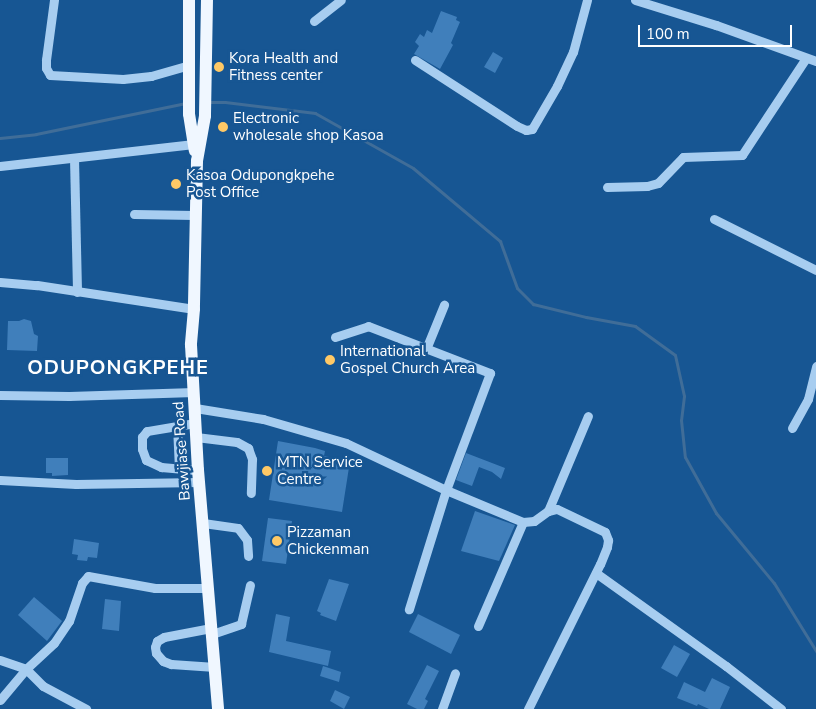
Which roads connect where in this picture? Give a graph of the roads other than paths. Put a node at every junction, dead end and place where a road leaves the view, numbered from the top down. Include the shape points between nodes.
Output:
1 (54, 0) edge
2 (189, 0) edge
3 (207, 0) edge
4 (341, 0) edge
5 (587, 0) edge
6 (636, 0) edge
7 (314, 21) dead end
8 (806, 58) junction
9 (415, 60) dead end
10 (816, 61) edge
11 (189, 65) junction
12 (194, 144) junction
13 (74, 158) junction
14 (197, 161) junction
15 (0, 166) edge
16 (607, 186) dead end
17 (134, 214) dead end
18 (194, 215) junction
19 (714, 219) dead end
20 (816, 270) edge
21 (0, 282) edge
22 (76, 292) junction
23 (444, 306) dead end
24 (194, 309) junction
25 (335, 337) dead end
26 (426, 349) junction
27 (816, 366) edge
28 (814, 389) edge
29 (194, 392) junction
30 (0, 394) edge
31 (194, 408) junction
32 (588, 416) dead end
33 (195, 423) junction
34 (177, 426) junction
35 (792, 428) dead end
36 (196, 437) junction
37 (179, 468) junction
38 (199, 476) junction
39 (0, 480) edge
40 (446, 490) junction
41 (251, 493) dead end
42 (548, 511) junction
43 (523, 522) junction
44 (203, 523) junction
45 (248, 556) dead end
46 (596, 573) junction
47 (250, 585) dead end
48 (207, 588) junction
49 (409, 610) dead end
50 (478, 626) dead end
51 (212, 631) junction
52 (0, 660) edge
53 (215, 667) junction
54 (26, 669) junction
55 (455, 673) dead end
56 (0, 700) edge
57 (86, 709) edge
58 (218, 709) edge
59 (442, 709) edge
60 (528, 709) edge
61 (781, 709) edge

1 - 11 street via 46,60 50,76 123,80
2 - 11 main road, Bawjiase Road
3 - 14 main road, Bawjiase Road via 205,116
4 - 7 street
5 - 9 street via 573,52 532,129 517,126
6 - 8 street
8 - 10 street
8 - 16 street via 742,155 683,157 658,182 648,186
11 - 12 main road, Bawjiase Road via 189,114
12 - 13 street
12 - 14 main road, Bawjiase Road
13 - 15 street
13 - 22 street
14 - 18 main road, Bawjiase Road
17 - 18 street
18 - 24 main road, Bawjiase Road
19 - 20 street
21 - 22 street
22 - 24 street
23 - 26 street
24 - 29 main road, Bawjiase Road via 191,345
25 - 26 street via 368,326
26 - 40 street via 490,373
27 - 28 street via 812,377
28 - 35 street
29 - 30 street via 69,396
29 - 31 main road, Bawjiase Road
31 - 33 main road, Bawjiase Road
31 - 40 street via 263,419 346,443
32 - 42 street
33 - 34 street
33 - 36 main road, Bawjiase Road
34 - 37 street
34 - 37 street via 147,432 142,437 142,449 146,460 162,467
36 - 38 main road, Bawjiase Road
36 - 41 street via 237,442 248,448 252,459
37 - 38 street
38 - 39 street via 76,484
38 - 44 main road, Bawjiase Road
40 - 43 street
40 - 49 street
42 - 43 street via 534,521
42 - 46 street via 558,509 605,532 607,547
43 - 50 street
44 - 45 street via 238,528 247,540
44 - 48 main road, Bawjiase Road
46 - 60 street
46 - 61 street
47 - 51 street via 242,624
48 - 51 main road, Bawjiase Road
48 - 54 street via 155,588 88,576 82,583 69,621 54,643
51 - 53 main road, Bawjiase Road
51 - 53 street via 164,636 155,647 163,661 172,664
52 - 54 street
53 - 58 main road, Bawjiase Road
54 - 56 street
54 - 57 street via 43,686
55 - 59 street

